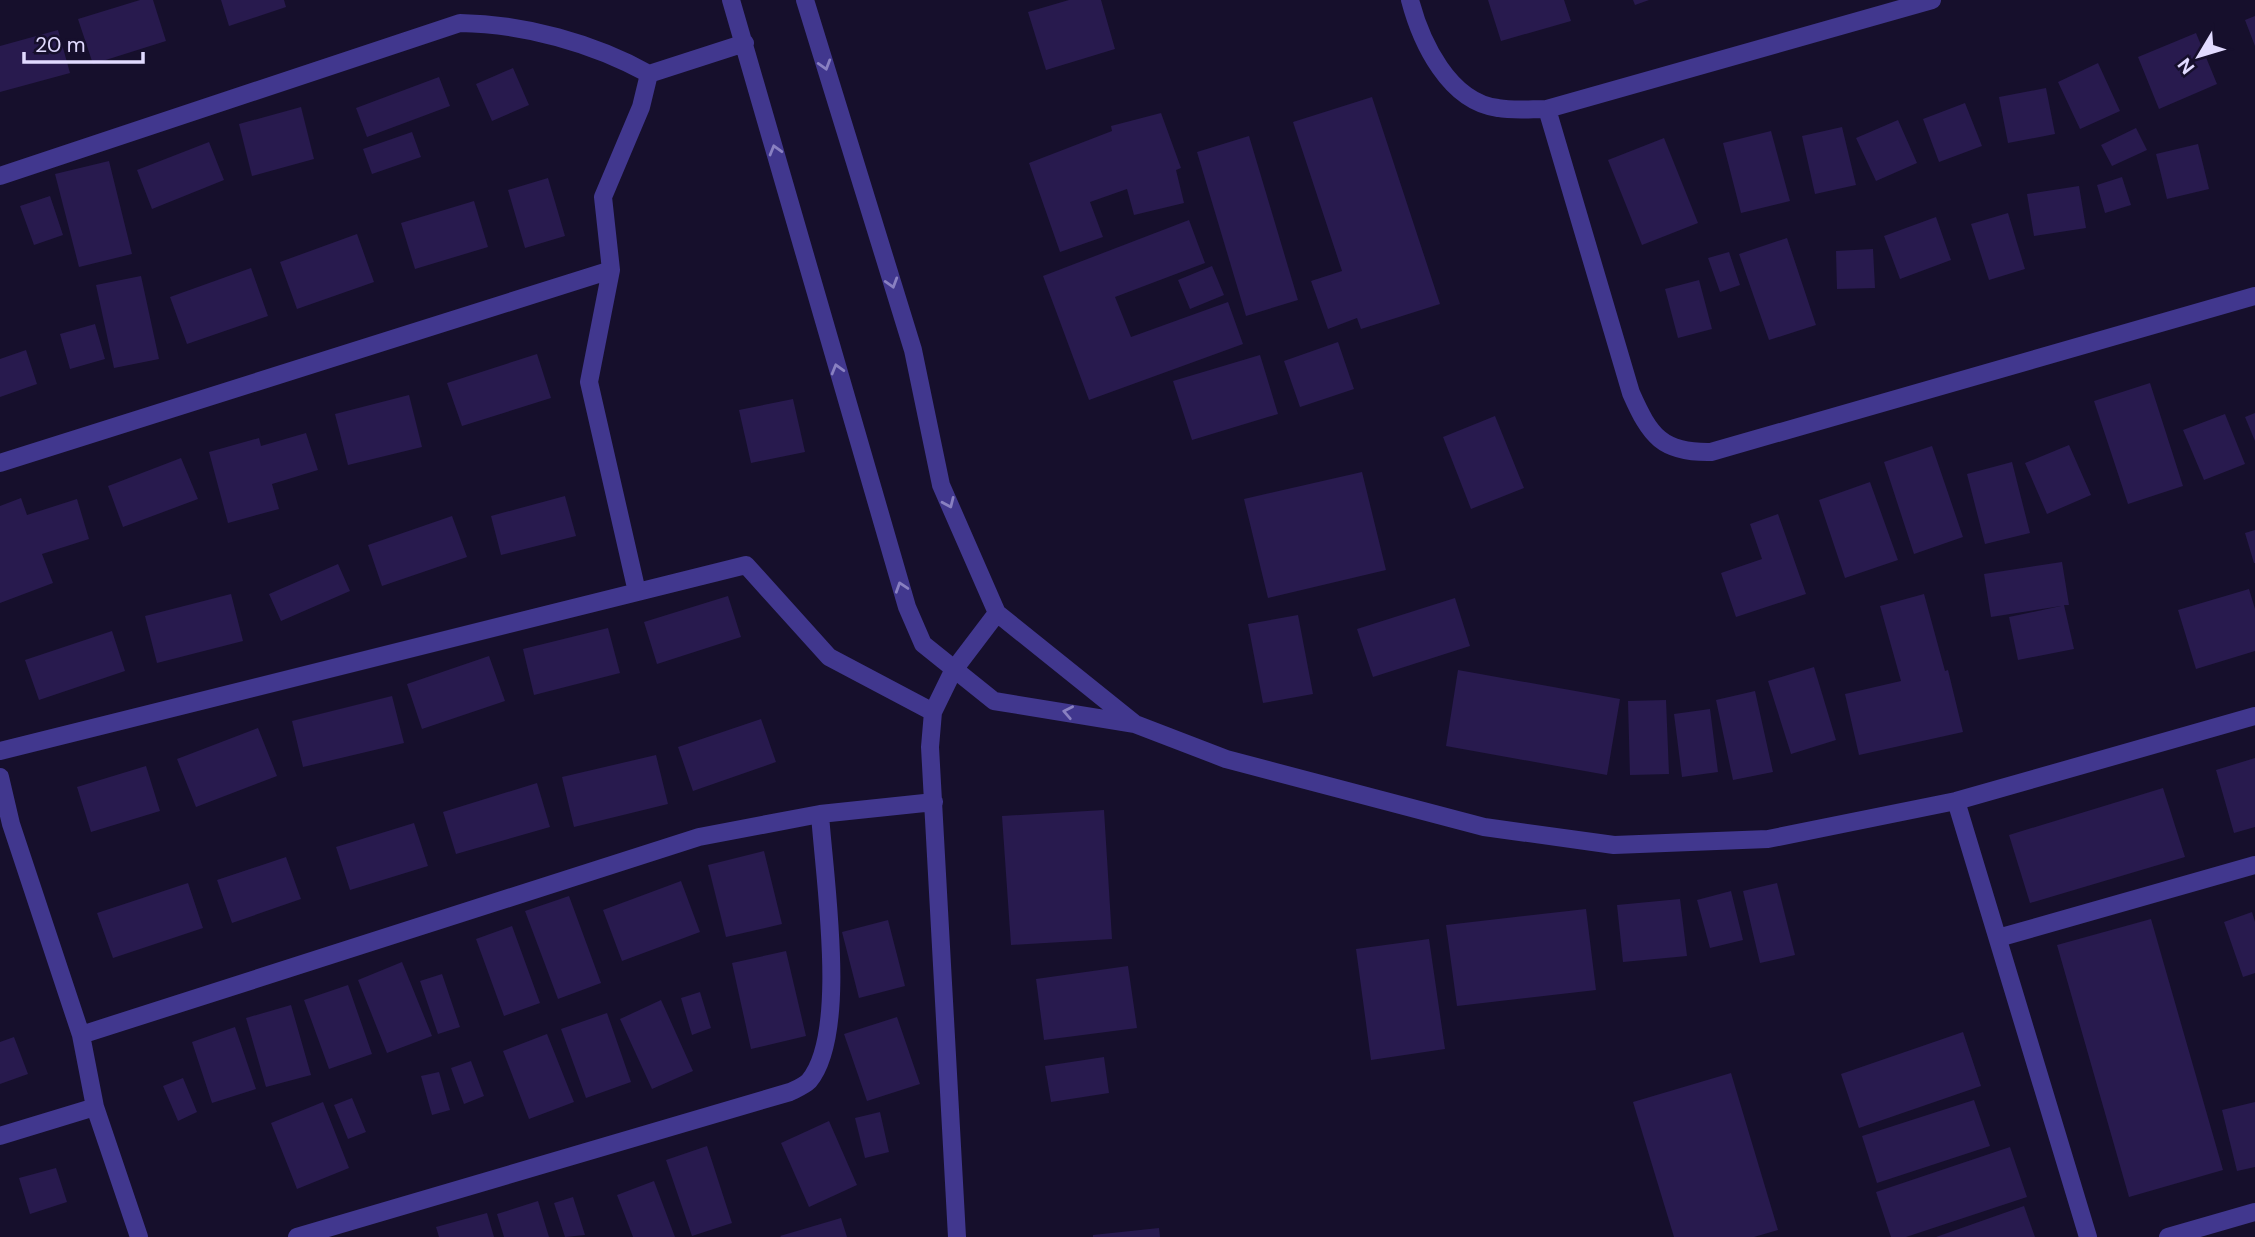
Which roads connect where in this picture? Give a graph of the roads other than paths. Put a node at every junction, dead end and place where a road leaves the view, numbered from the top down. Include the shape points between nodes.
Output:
1 (731, 0) edge
2 (805, 0) edge
3 (1410, 0) edge
4 (1932, 0) edge
5 (745, 43) junction
6 (649, 74) junction
7 (1547, 109) junction
8 (0, 176) edge
9 (611, 270) junction
10 (2255, 296) edge
11 (0, 463) edge
12 (637, 592) junction
13 (997, 613) junction
14 (953, 671) junction
15 (933, 712) junction
16 (2255, 716) edge
17 (1135, 724) junction
18 (0, 751) edge
19 (0, 776) edge
20 (1956, 801) junction
21 (934, 802) junction
22 (820, 814) junction
23 (6, 826) edge
24 (2255, 865) edge
25 (1998, 938) junction
26 (81, 1035) junction
27 (94, 1107) junction
28 (0, 1136) edge
29 (2255, 1212) edge
30 (139, 1237) edge
31 (297, 1237) edge
32 (957, 1237) edge
33 (2088, 1237) edge
34 (2168, 1237) edge

1 - 5 street
2 -> 13 street via 913,350 941,485
3 - 7 street via 1416,23 1445,76 1466,97 1496,108
4 - 7 street
5 - 6 street
14 -> 5 street via 923,644 907,607
6 - 8 street via 618,57 564,40 460,23
6 - 9 street via 641,107 603,197
7 - 10 street via 1631,393 1643,421 1663,444 1685,452 1711,452
9 - 11 street
9 - 12 street via 590,382
12 - 15 street via 746,565 829,657
12 - 18 street
13 - 14 street
13 - 17 street
14 - 15 street
17 -> 14 street via 994,701
15 - 21 street
16 - 20 street
17 - 20 street via 1226,758 1484,827 1614,845 1768,839
19 - 23 street
20 - 25 street
21 - 22 street
21 - 32 street
22 - 26 street via 699,837
22 - 31 street via 830,1027 807,1083 790,1092
23 - 26 street
24 - 25 street
25 - 33 street
26 - 27 street
27 - 28 street
27 - 30 street
29 - 34 street

